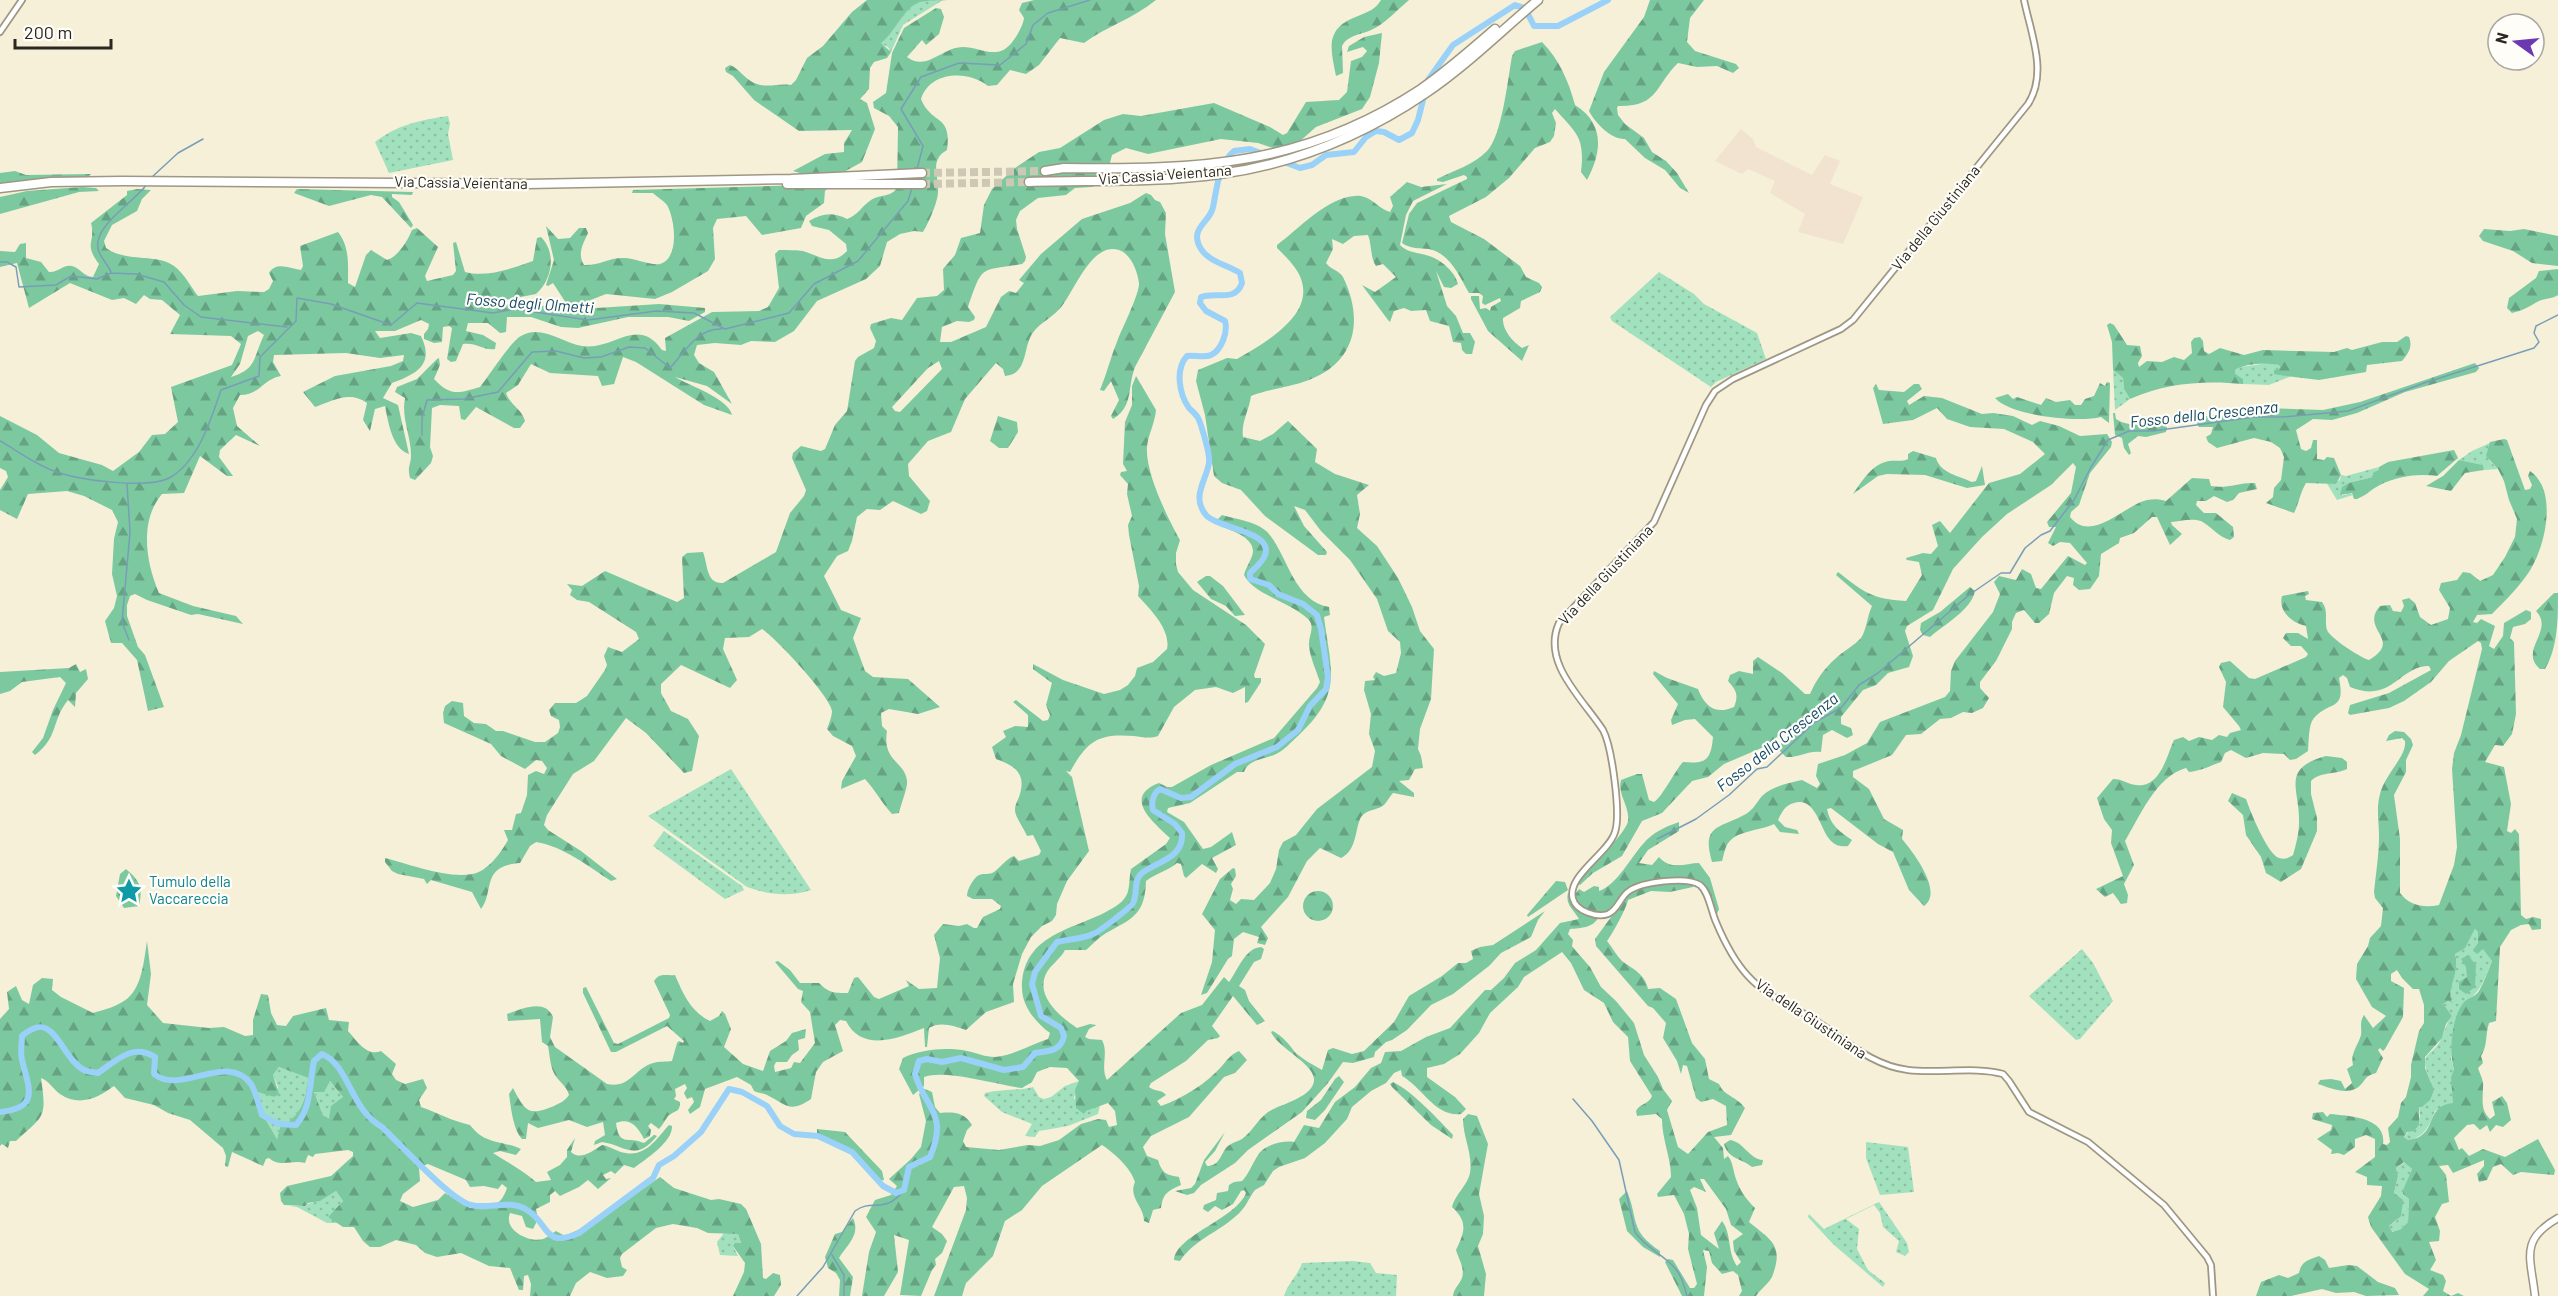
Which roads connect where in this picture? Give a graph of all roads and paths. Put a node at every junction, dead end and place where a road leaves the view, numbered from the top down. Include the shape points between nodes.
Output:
1 (22, 0) edge
2 (1530, 0) edge
3 (1538, 0) edge
4 (2024, 0) edge
5 (0, 32) edge
6 (1046, 171) tunnel mouth
7 (922, 174) tunnel mouth
8 (791, 182) junction
9 (1029, 182) tunnel mouth
10 (922, 184) tunnel mouth
11 (0, 190) edge
12 (2558, 1218) edge
13 (2213, 1296) edge
14 (2535, 1296) edge

1 - 5 street
2 - 6 highway, Via Cassia Veientana via 1420,90 1346,130 1233,162
3 - 9 highway, Via Cassia Veientana via 1430,91 1384,119 1323,148 1265,165 1208,175
4 - 13 street, Via della Giustiniana via 2038,73 2036,90 2028,104 1853,320 1715,391 1654,522 1559,623 1554,644 1557,662 1605,732 1614,774 1615,833 1572,890 1575,905 1590,913 1603,914 1612,911 1624,894 1636,887 1677,880 1697,884 1705,891 1714,919 1750,978 1858,1052 1908,1070 2004,1075 2029,1112 2088,1142 2164,1205 2207,1257
7 - 8 highway, Via Cassia Veientana
8 - 10 highway, Via Cassia Veientana
8 - 11 highway, Via Cassia Veientana via 142,183
12 - 14 main road via 2540,1229 2531,1242

